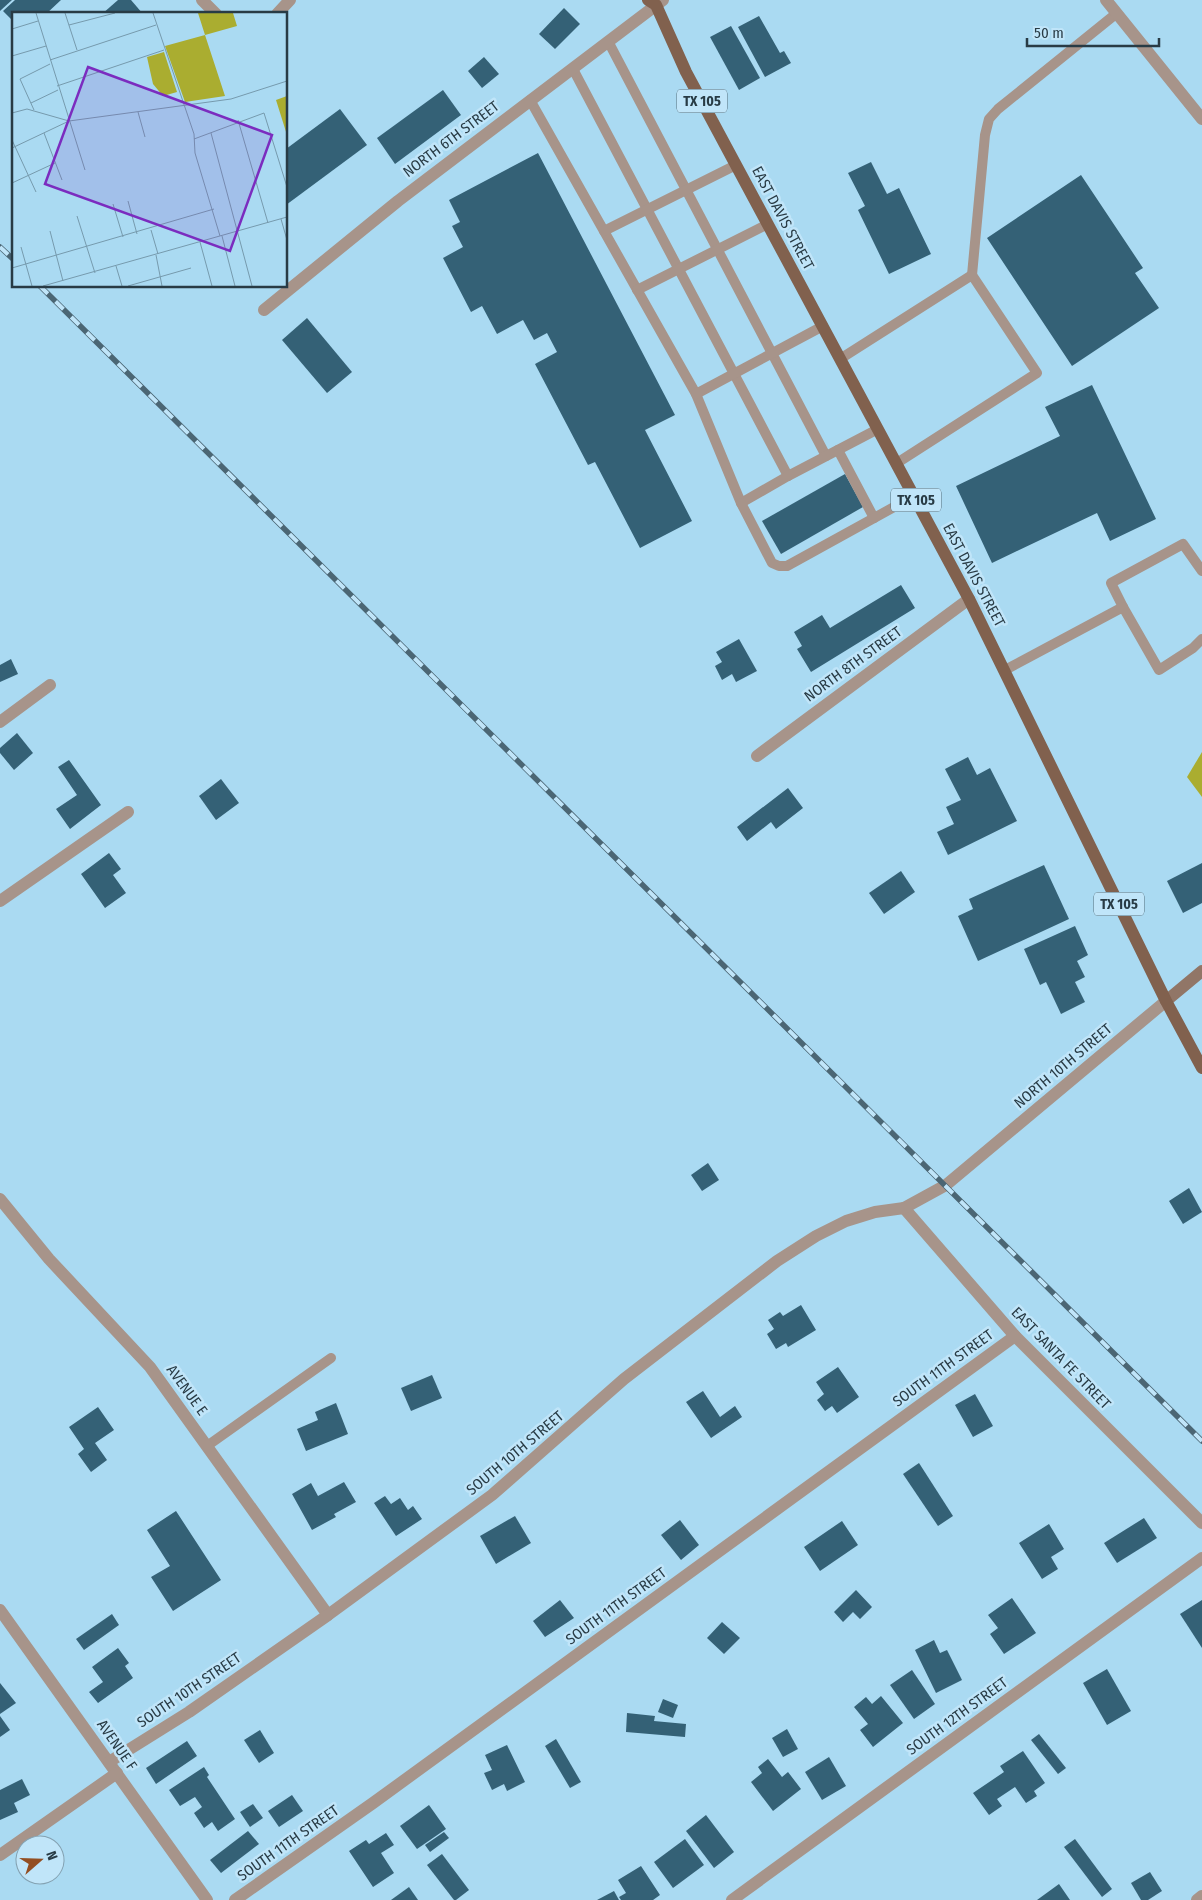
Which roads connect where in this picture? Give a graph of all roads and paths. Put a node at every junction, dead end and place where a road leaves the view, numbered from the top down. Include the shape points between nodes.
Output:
1 (202, 0) edge
2 (290, 0) edge
3 (1106, 0) edge
4 (656, 1) edge
5 (214, 12) edge
6 (279, 12) edge
7 (1116, 13) junction
8 (609, 42) junction
9 (573, 69) junction
10 (530, 100) junction
11 (1202, 119) edge
12 (736, 165) junction
13 (686, 189) junction
14 (647, 209) junction
15 (768, 224) junction
16 (604, 231) junction
17 (718, 250) junction
18 (679, 269) junction
19 (972, 276) junction
20 (637, 290) junction
21 (264, 310) dead end
22 (822, 326) junction
23 (772, 353) junction
24 (840, 359) junction
25 (734, 374) junction
26 (696, 394) junction
27 (878, 429) junction
28 (838, 450) junction
29 (826, 456) junction
30 (897, 463) junction
31 (788, 476) junction
32 (914, 496) junction
33 (741, 503) junction
34 (874, 518) junction
35 (1202, 571) edge
36 (970, 599) junction
37 (1123, 607) junction
38 (1202, 639) edge
39 (1005, 670) junction
40 (50, 685) dead end
41 (0, 722) edge
42 (756, 756) dead end
43 (128, 812) dead end
44 (0, 901) edge
45 (1202, 972) edge
46 (1166, 1001) junction
47 (1202, 1068) edge
48 (946, 1185) joint
49 (0, 1198) edge
50 (904, 1208) junction
51 (1015, 1336) junction
52 (331, 1358) dead end
53 (207, 1446) junction
54 (1202, 1523) edge
55 (1202, 1558) edge
56 (0, 1610) edge
57 (328, 1615) junction
58 (109, 1762) junction
59 (117, 1773) junction
60 (0, 1855) edge
61 (1202, 1896) edge
62 (207, 1900) edge
63 (235, 1900) edge
64 (732, 1900) edge
65 (1197, 1900) edge

1 - 5 street
2 - 6 street
3 - 7 street
4 - 8 street, NORTH 6TH STREET
4 - 12 main road, EAST DAVIS STREET / TX 105 via 686,72
7 - 11 street
7 - 19 lane via 989,119
8 - 9 street, NORTH 6TH STREET
8 - 13 lane
9 - 10 street, NORTH 6TH STREET
9 - 14 lane
10 - 16 lane
10 - 21 street, NORTH 6TH STREET via 398,201
12 - 13 lane
12 - 15 main road, EAST DAVIS STREET / TX 105
13 - 14 lane
13 - 17 lane
14 - 16 lane
14 - 18 lane
15 - 17 lane
15 - 22 main road, EAST DAVIS STREET / TX 105
16 - 20 lane
17 - 18 lane
17 - 23 lane
18 - 20 lane
18 - 25 lane
19 - 24 lane
19 - 30 lane via 1037,373
20 - 26 lane
22 - 23 lane
22 - 24 main road, EAST DAVIS STREET / TX 105
23 - 25 lane
23 - 29 lane
24 - 27 main road, EAST DAVIS STREET / TX 105
25 - 26 lane
25 - 31 lane
26 - 33 lane
27 - 28 lane
27 - 30 main road, EAST DAVIS STREET / TX 105
28 - 29 lane
28 - 34 lane
29 - 31 lane
30 - 32 main road, EAST DAVIS STREET / TX 105
31 - 33 lane
32 - 34 lane
32 - 36 main road, EAST DAVIS STREET / TX 105
33 - 34 lane via 772,563 779,566 787,566
35 - 37 lane via 1184,544 1111,583
36 - 39 main road, EAST DAVIS STREET / TX 105
36 - 42 street, NORTH 8TH STREET
37 - 38 lane via 1159,670
37 - 39 lane
39 - 46 main road, EAST DAVIS STREET / TX 105
40 - 41 street
43 - 44 street
45 - 46 street, NORTH 10TH STREET
46 - 47 main road, EAST DAVIS STREET / TX 105
46 - 48 street, NORTH 10TH STREET
48 - 50 street, SOUTH 10TH STREET
49 - 53 street, AVENUE E via 49,1259 150,1367
50 - 51 street, EAST SANTA FE STREET
50 - 57 street, SOUTH 10TH STREET via 846,1221 777,1261 624,1379 492,1495
51 - 54 street, EAST SANTA FE STREET
51 - 63 street, SOUTH 11TH STREET via 381,1798
52 - 53 lane
53 - 57 street, AVENUE E
55 - 64 street, SOUTH 12TH STREET
56 - 58 street, AVENUE F
57 - 58 street, SOUTH 10TH STREET via 189,1712
58 - 59 street, AVENUE F
59 - 60 street
59 - 62 street, AVENUE F
61 - 65 street

